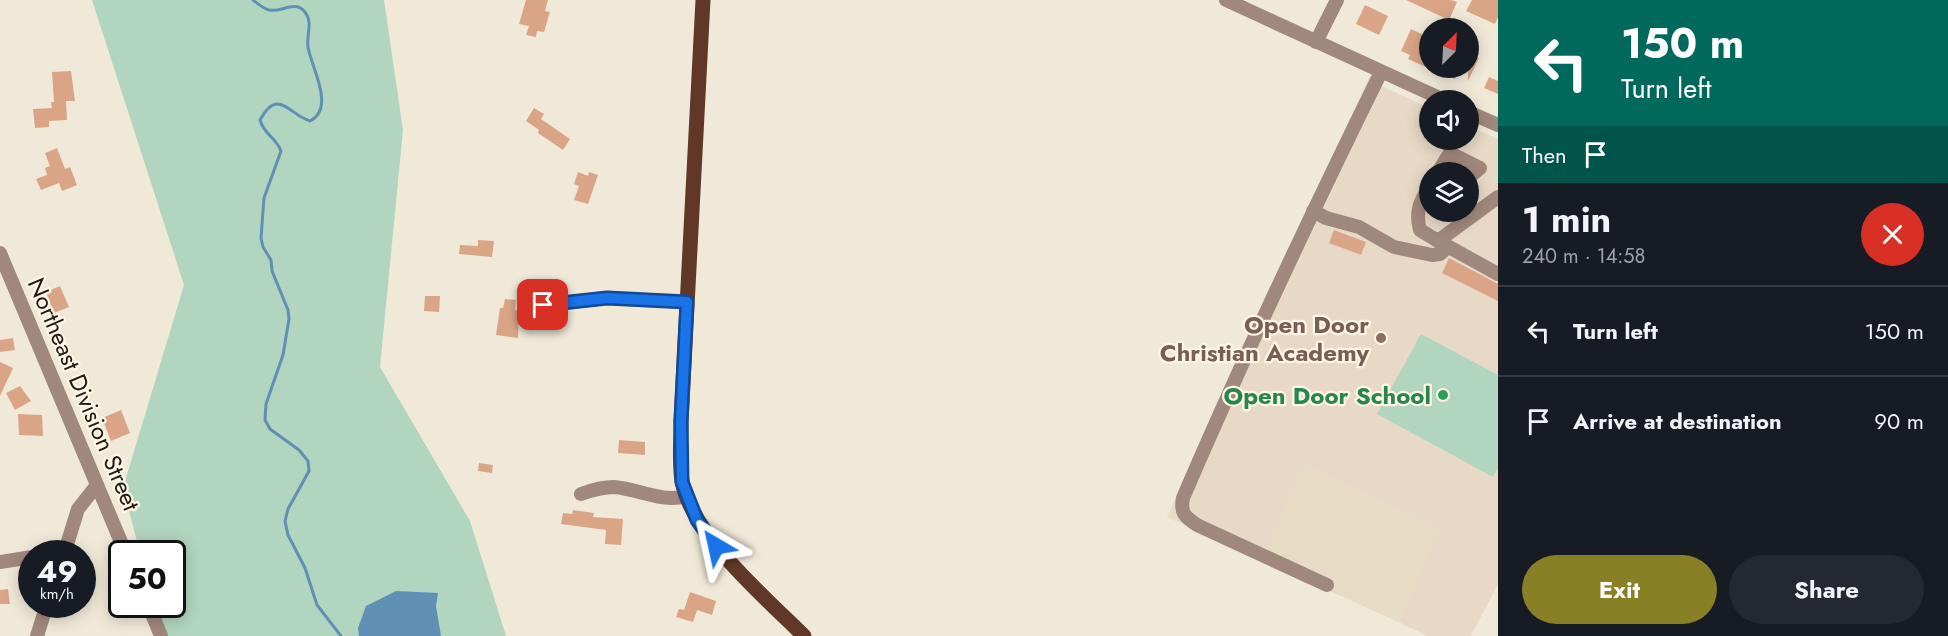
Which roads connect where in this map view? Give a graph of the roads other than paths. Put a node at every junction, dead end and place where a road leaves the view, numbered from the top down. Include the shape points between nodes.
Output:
1 (704, 0) edge
2 (1226, 0) edge
3 (1337, 0) edge
4 (1316, 42) junction
5 (1381, 72) junction
6 (1422, 90) edge
7 (1479, 117) edge
8 (1498, 125) edge
9 (1444, 162) edge
10 (1468, 162) edge
11 (1498, 197) edge
12 (1419, 205) edge
13 (1312, 211) junction
14 (1418, 220) joint
15 (1443, 244) junction
16 (0, 253) edge
17 (1498, 274) edge
18 (687, 302) junction
19 (543, 305) dead end
20 (97, 485) junction
21 (581, 494) dead end
22 (686, 496) junction
23 (66, 540) edge
24 (120, 540) edge
25 (18, 559) edge
26 (0, 562) edge
27 (1328, 585) dead end
28 (43, 618) edge
29 (154, 618) edge
30 (37, 636) edge
31 (161, 636) edge
32 (804, 636) edge

1 - 18 main road
2 - 4 street
3 - 4 street
4 - 5 street
5 - 6 street
5 - 13 street
7 - 8 street
9 - 10 street via 1450,153
11 - 15 street
12 - 14 street
13 - 15 street via 1359,227 1394,247 1432,255 1440,254
13 - 27 street via 1216,420 1181,509 1197,525
14 - 15 street via 1420,230
15 - 17 street
16 - 20 street, Northeast Division Street
18 - 19 street via 607,298
18 - 22 main road via 681,421
20 - 23 street via 78,509
20 - 24 street, Northeast Division Street
21 - 22 street via 598,488 616,488 668,499
22 - 32 main road via 710,539
25 - 26 street
28 - 30 street
29 - 31 street

